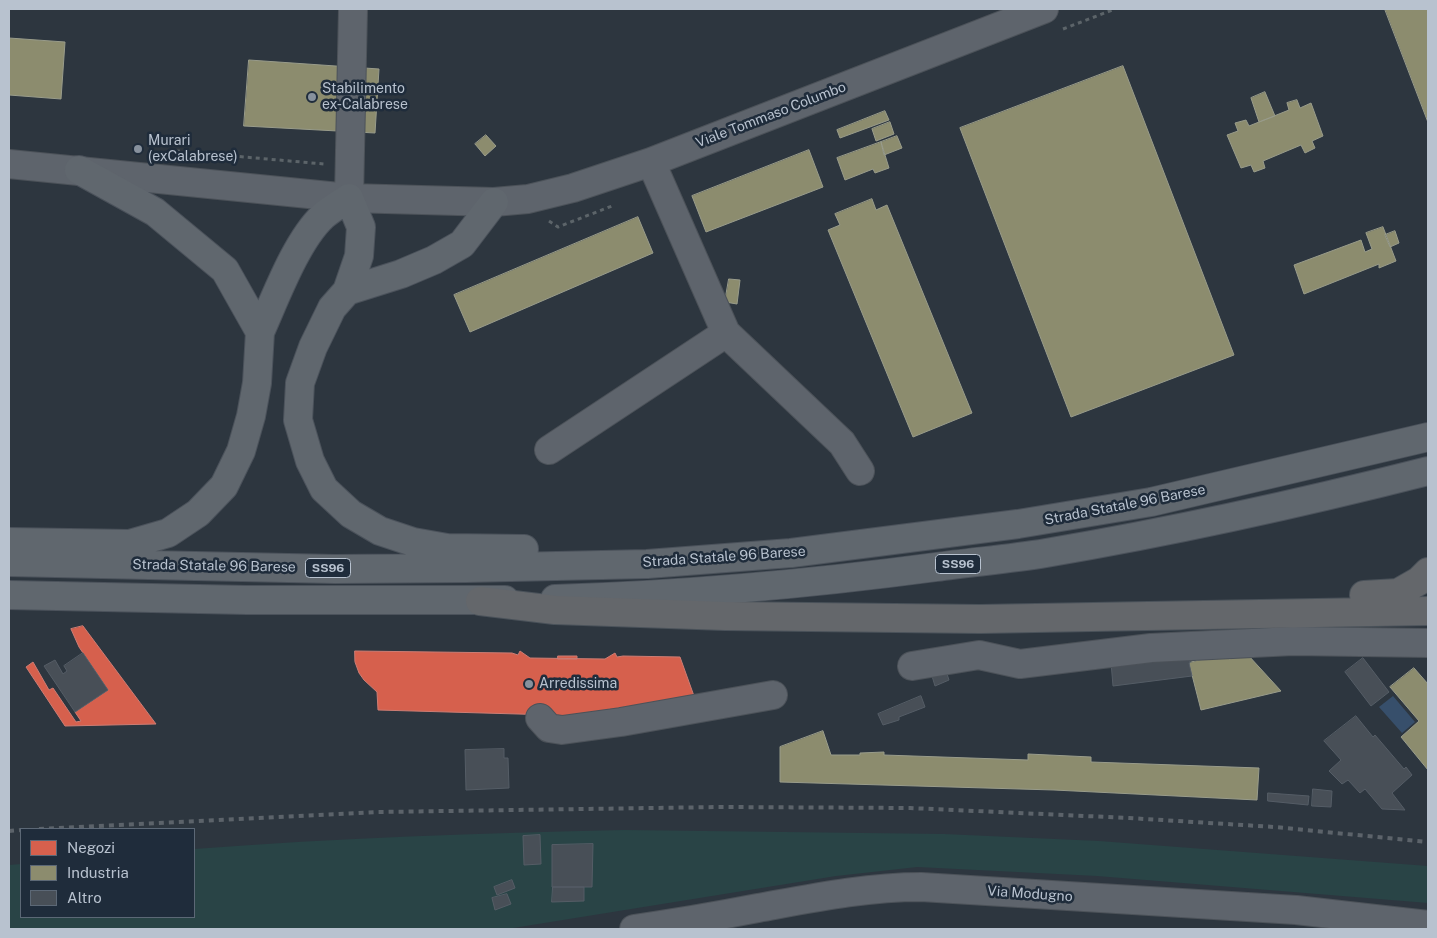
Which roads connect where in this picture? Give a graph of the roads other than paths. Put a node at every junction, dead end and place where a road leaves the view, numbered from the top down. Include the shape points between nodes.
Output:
1 (353, 9) edge
2 (1044, 9) edge
3 (651, 162) junction
4 (9, 164) edge
5 (79, 170) junction
6 (349, 198) junction
7 (494, 202) junction
8 (346, 291) junction
9 (260, 332) junction
10 (726, 334) junction
11 (1428, 437) edge
12 (549, 450) dead end
13 (860, 471) dead end
14 (1428, 471) edge
15 (9, 542) edge
16 (9, 562) edge
17 (647, 564) junction
18 (1428, 572) edge
19 (9, 594) edge
20 (480, 601) junction
21 (1428, 611) edge
22 (1282, 614) junction
23 (980, 619) junction
24 (1428, 642) edge
25 (979, 655) junction
26 (912, 666) dead end
27 (774, 695) dead end
28 (540, 718) dead end
29 (1428, 926) edge
30 (634, 929) edge

1 - 6 street
2 - 3 street, Viale Tommaso Columbo
3 - 7 street, Viale Tommaso Columbo via 573,188 528,199
3 - 10 street
4 - 5 street, Viale Tommaso Columbo
5 - 6 street, Viale Tommaso Columbo
5 - 9 main road via 155,212 225,270
6 - 7 street, Viale Tommaso Columbo
6 - 8 main road via 361,227 359,256
6 - 9 main road via 323,216 306,237
7 - 8 main road via 462,244 400,274
8 - 17 main road via 332,308 313,347 300,383 298,420 310,461 324,489 351,514 380,531 413,542 447,548 529,549
9 - 15 main road via 257,383 241,451 224,486 198,514 168,534 130,544
10 - 12 street
10 - 13 street via 842,444
11 - 17 main road, Strada Statale 96 Barese / SS96 via 1151,502 1028,523 791,553
14 - 20 main road, SS96 via 1193,526 1044,553 835,580 712,591
16 - 17 main road, Strada Statale 96 Barese / SS96 via 335,569
18 - 22 highway via 1398,593 1365,595
19 - 20 main road, SS96 via 237,600
20 - 23 highway via 565,610
21 - 22 highway
22 - 23 highway
23 - 25 street
24 - 25 street via 1293,641 1170,647 1020,664
25 - 26 street
27 - 28 street via 562,730 549,728
29 - 30 street, Via Modugno via 1296,910 895,887 841,892

